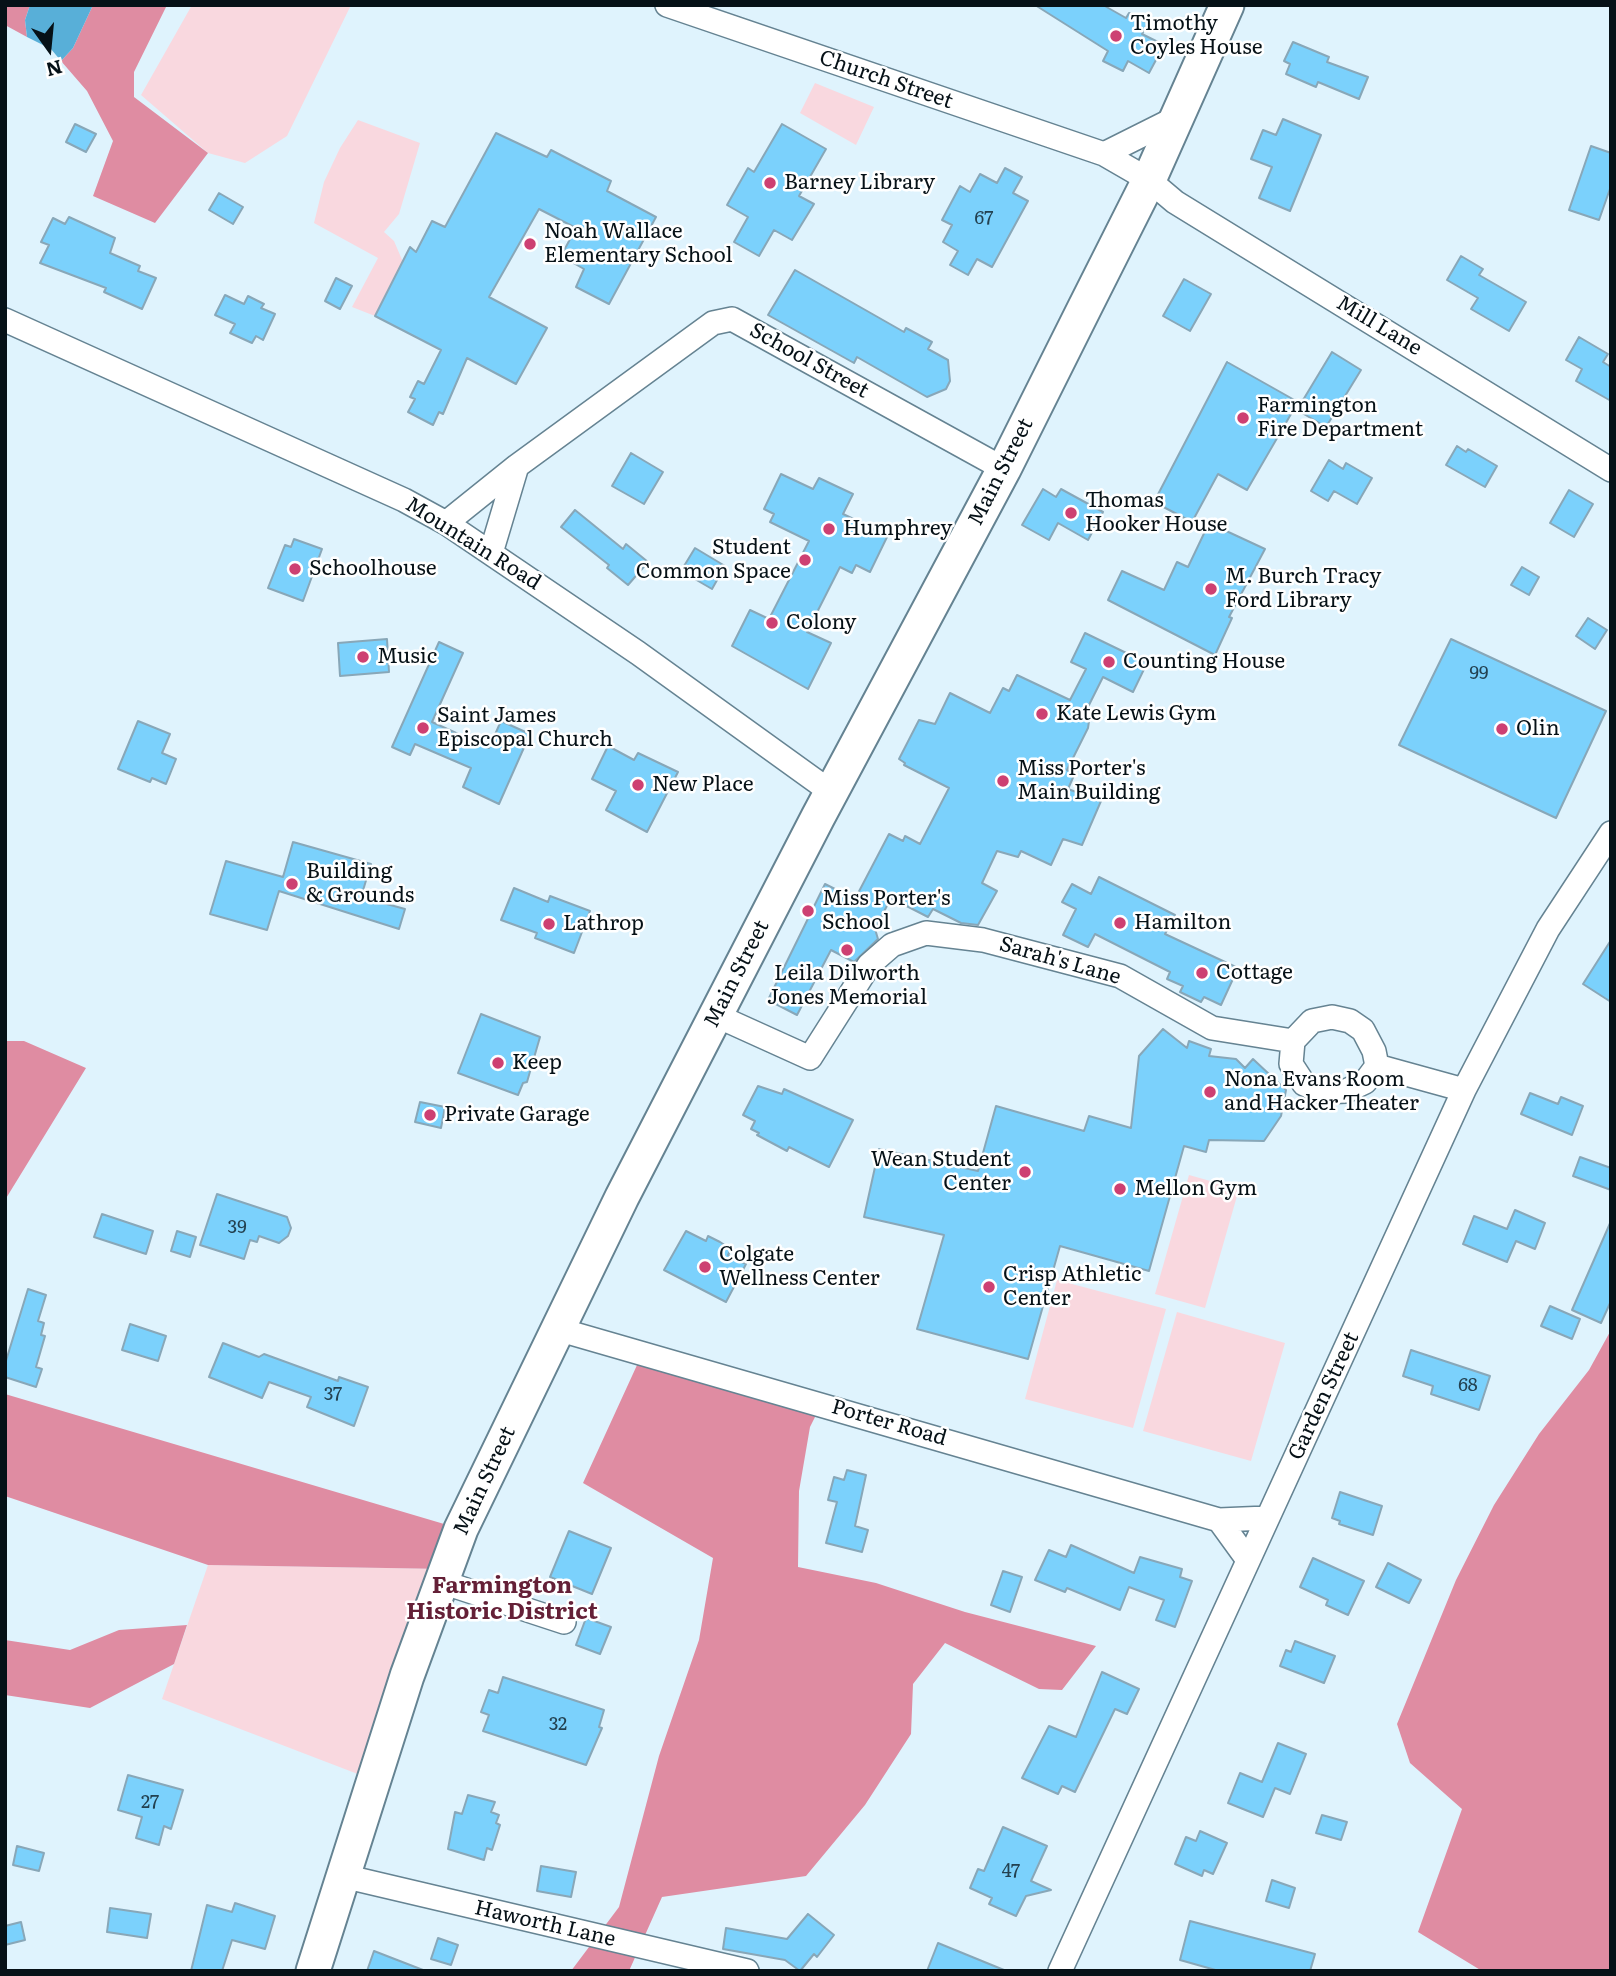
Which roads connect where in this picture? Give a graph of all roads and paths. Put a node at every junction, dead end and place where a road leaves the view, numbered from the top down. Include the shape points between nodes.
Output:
1 (667, 5) edge
2 (1227, 5) edge
3 (1178, 117) junction
4 (1104, 154) junction
5 (1149, 180) junction
6 (5, 320) edge
7 (517, 466) junction
8 (1004, 469) junction
9 (1611, 470) edge
10 (446, 523) junction
11 (491, 553) junction
12 (831, 792) junction
13 (1611, 833) edge
14 (715, 1016) junction
15 (1293, 1041) junction
16 (1377, 1066) junction
17 (1464, 1090) junction
18 (557, 1329) junction
19 (1267, 1518) junction
20 (1219, 1520) junction
21 (1248, 1560) junction
22 (442, 1582) junction
23 (564, 1622) dead end
24 (343, 1876) junction
25 (313, 1971) edge
26 (747, 1971) edge
27 (1060, 1971) edge

1 - 4 street, Church Street
2 - 3 highway, Main Street
3 - 4 street
3 - 5 highway, Main Street
4 - 5 street, Church Street
5 - 8 highway, Main Street
5 - 9 street, Mill Lane via 1175,202
6 - 10 street, Mountain Road
7 - 8 street, School Street via 713,323 732,319
7 - 10 street, School Street
7 - 11 street
8 - 12 highway, Main Street
10 - 11 street, Mountain Road
11 - 12 street, Mountain Road
12 - 14 highway, Main Street
13 - 17 street, Garden Street via 1548,929
14 - 15 street, Sarah's Lane via 810,1058 869,965 892,945 926,933 983,940 1120,976 1212,1028
14 - 18 highway, Main Street
15 - 16 street via 1312,1021 1332,1017 1349,1021 1363,1030
15 - 16 street via 1291,1064 1304,1084 1323,1091 1346,1091 1365,1082
16 - 17 street
17 - 19 street, Garden Street
18 - 20 street, Porter Road
18 - 22 highway, Main Street via 461,1529
19 - 20 street, Porter Road
19 - 21 street, Garden Street
20 - 21 street
21 - 27 street, Garden Street
22 - 23 street
22 - 24 highway, Main Street
24 - 25 highway, Main Street
24 - 26 street, Haworth Lane

